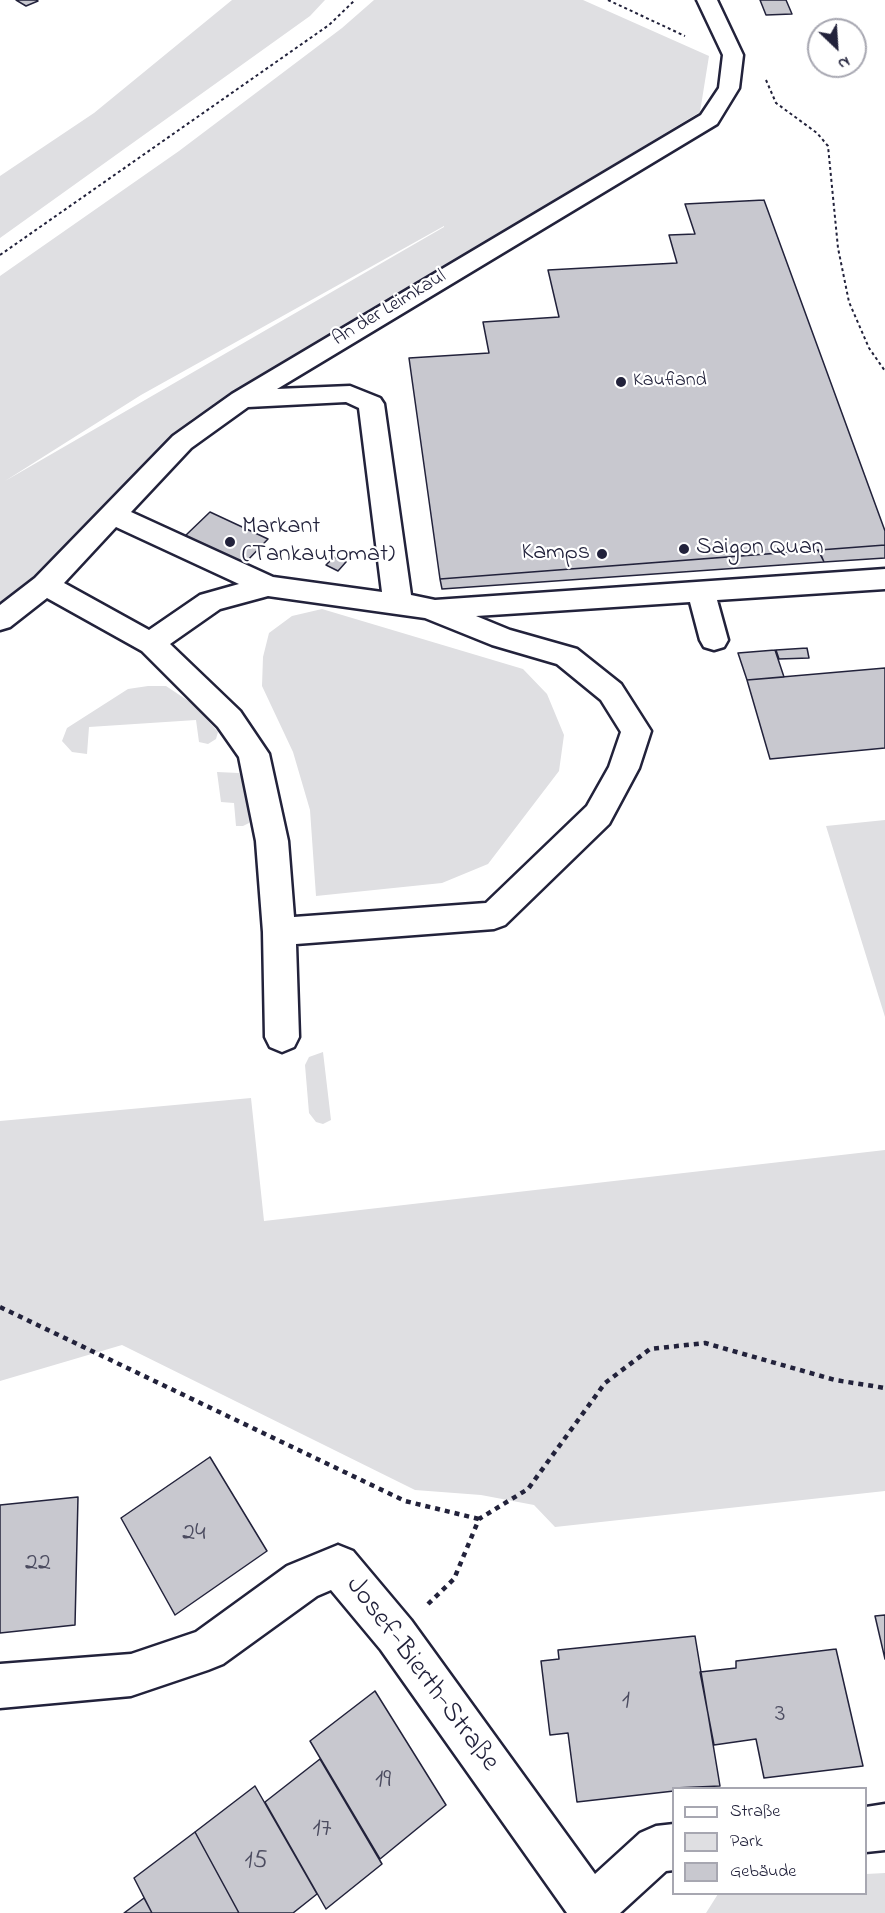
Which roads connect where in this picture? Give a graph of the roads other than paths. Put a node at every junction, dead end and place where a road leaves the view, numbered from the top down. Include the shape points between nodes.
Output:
1 (707, 0) edge
2 (241, 400) junction
3 (112, 514) junction
4 (885, 579) edge
5 (45, 585) junction
6 (268, 586) junction
7 (701, 592) junction
8 (398, 604) junction
9 (429, 608) junction
10 (0, 620) edge
11 (714, 640) dead end
12 (152, 644) junction
13 (279, 932) junction
14 (282, 1037) dead end
15 (0, 1686) edge
16 (885, 1827) edge
17 (867, 1829) edge
18 (672, 1847) edge
19 (594, 1910) edge

1 - 2 street, An der Leimkaul via 733,55 729,88 709,119
2 - 3 street, An der Leimkaul via 182,442
2 - 8 street via 350,394 371,404
3 - 5 street, An der Leimkaul
3 - 6 street
4 - 7 street
5 - 10 street, An der Leimkaul
5 - 12 street
6 - 8 street
6 - 12 street via 210,602
7 - 9 street
7 - 11 street
8 - 9 street
9 - 13 street via 502,638 567,656 610,692 636,730 624,768 597,815 494,916
12 - 13 street via 229,719 254,754 272,842
13 - 14 street
15 - 19 street, Josef-Bierth-Straße via 131,1675 208,1649 302,1581 338,1566 396,1635
16 - 17 street
18 - 19 street via 656,1849

